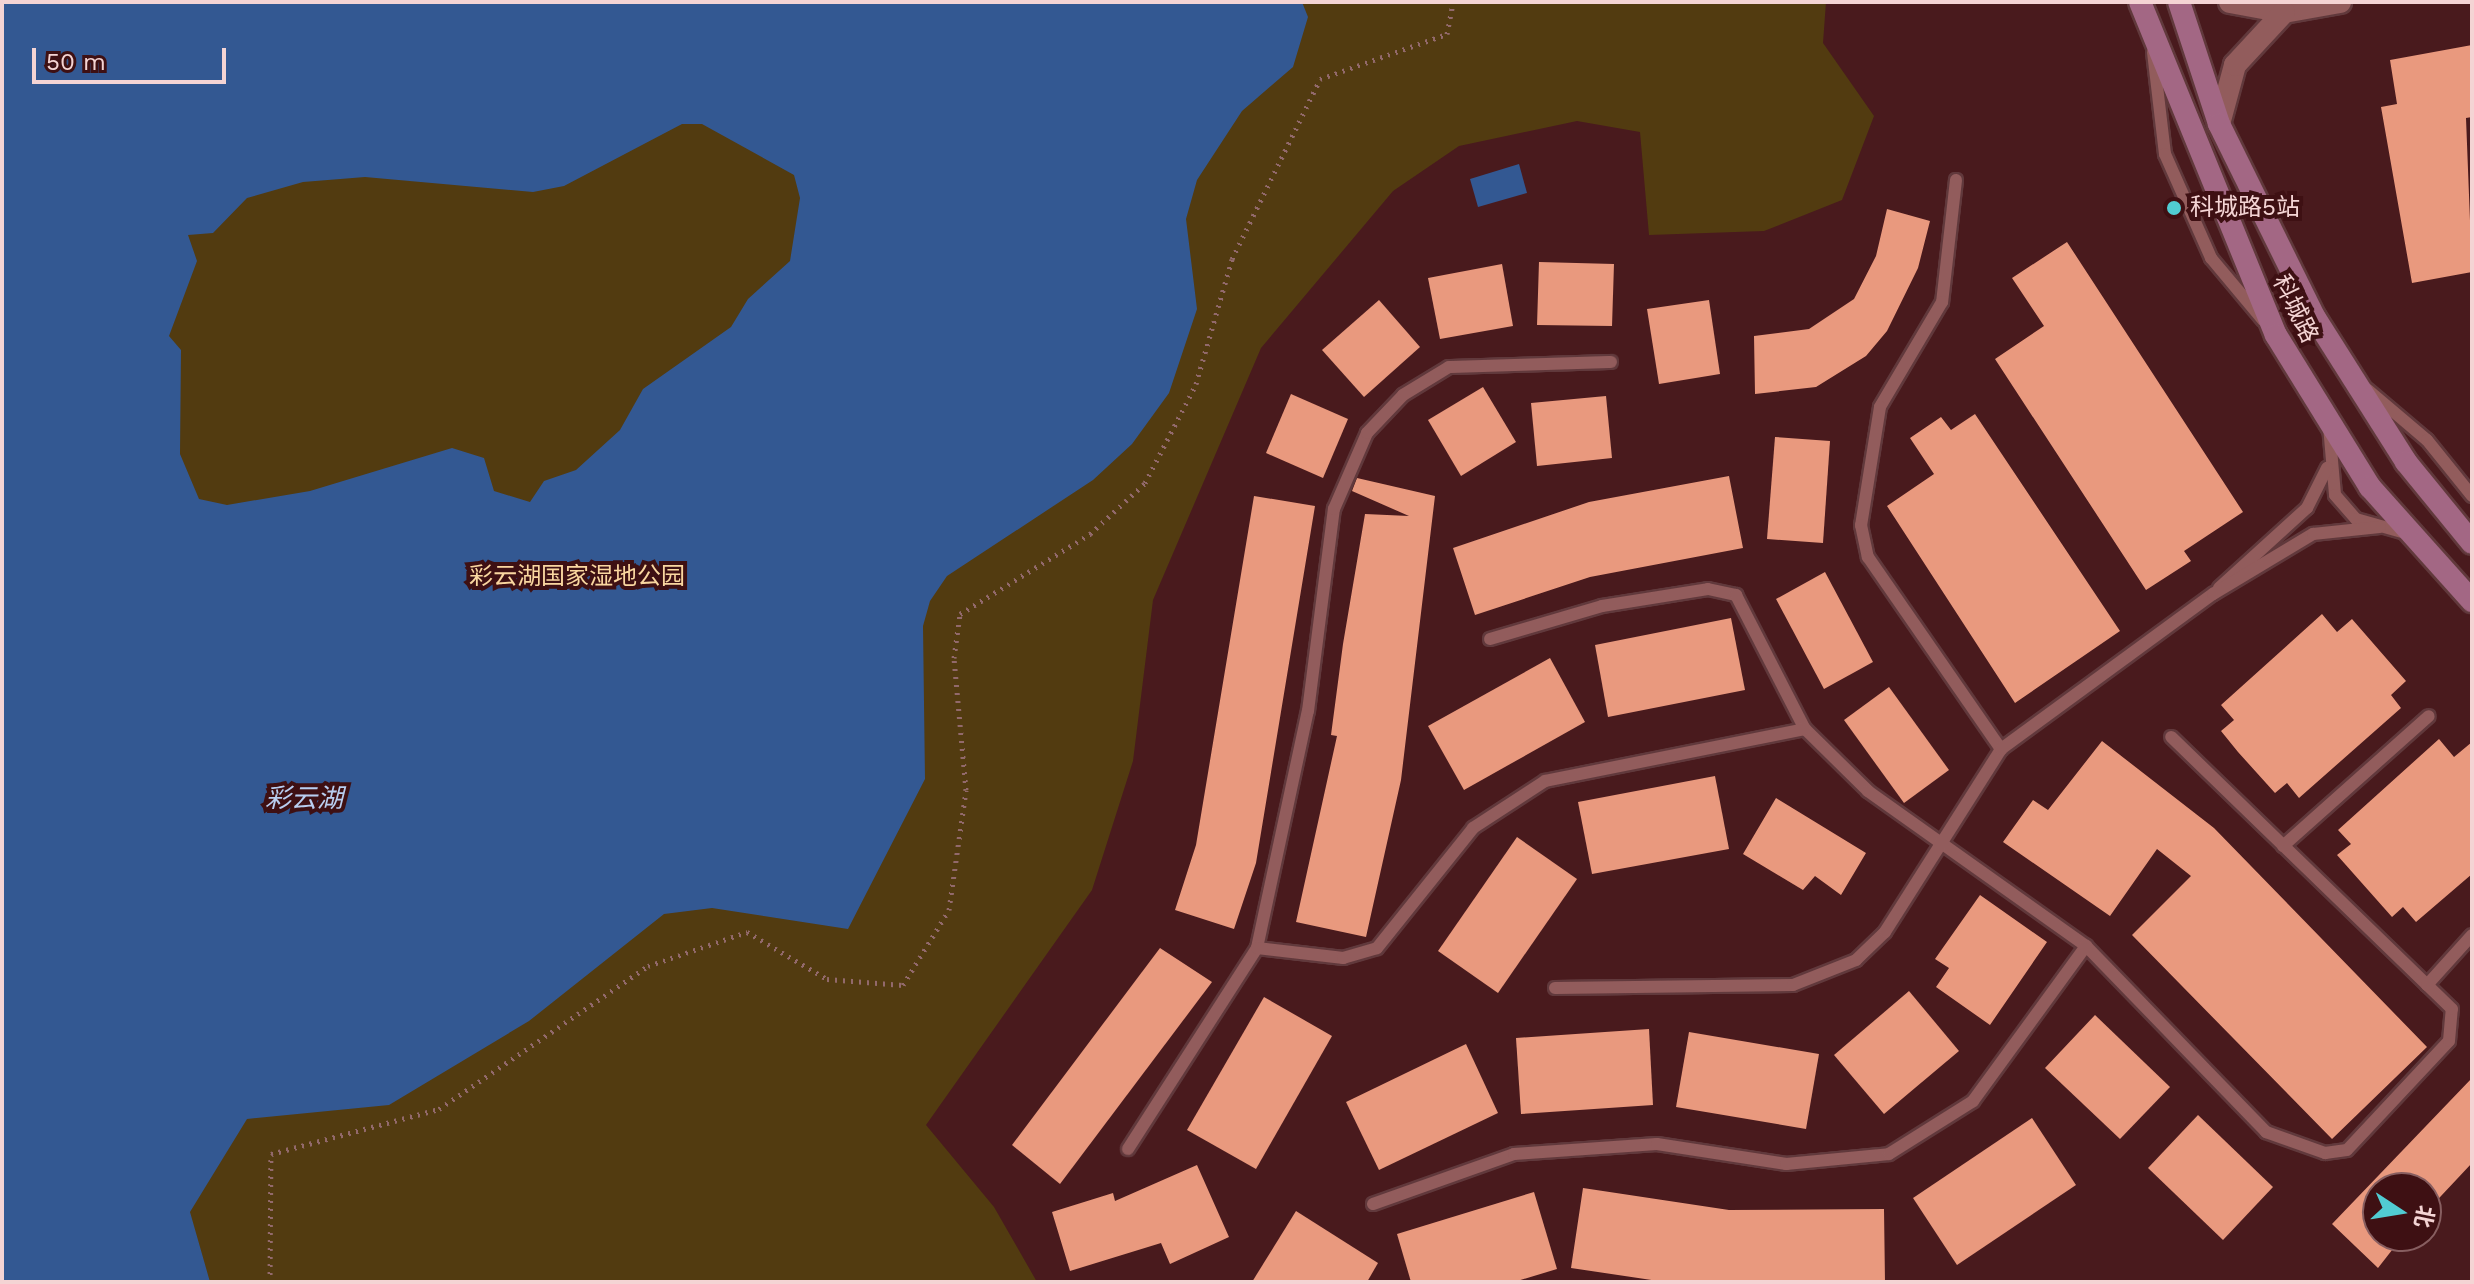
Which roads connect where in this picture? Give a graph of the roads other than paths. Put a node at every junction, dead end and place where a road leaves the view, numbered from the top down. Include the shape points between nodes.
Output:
1 (2140, 2) edge
2 (2179, 2) edge
3 (2230, 2) edge
4 (2340, 2) edge
5 (2284, 12) junction
6 (2219, 124) junction
7 (1956, 180) dead end
8 (1611, 362) dead end
9 (2352, 376) junction
10 (2329, 423) junction
11 (2327, 468) junction
12 (2472, 496) edge
13 (2380, 527) junction
14 (2411, 535) junction
15 (2472, 543) edge
16 (2213, 594) junction
17 (2472, 601) edge
18 (1490, 639) dead end
19 (2429, 716) dead end
20 (1805, 729) junction
21 (2171, 737) dead end
22 (2001, 749) junction
23 (1945, 845) junction
24 (2283, 846) junction
25 (2472, 935) edge
26 (2086, 946) junction
27 (1257, 948) junction
28 (2427, 985) junction
29 (1555, 988) dead end
30 (1128, 1149) dead end
31 (1373, 1204) dead end

1 - 10 main road, 科城路 via 2152,45 2276,335
2 - 6 main road, 科城路
3 - 5 street
4 - 5 street
5 - 6 street via 2235,65
6 - 9 main road, 科城路 via 2315,318
7 - 22 lane via 1942,302 1880,407 1861,525 1868,557
8 - 27 lane via 1449,367 1403,395 1367,433 1329,533 1308,711
9 - 12 lane via 2427,440
9 - 15 main road, 科城路 via 2406,462
10 - 11 lane
10 - 14 main road, 科城路
11 - 13 lane via 2346,511
11 - 16 lane via 2307,508 2245,557
13 - 14 lane
13 - 16 lane via 2313,534
14 - 17 main road, 科城路
16 - 22 lane
18 - 20 lane via 1602,606 1723,589 1746,607
19 - 24 lane
20 - 23 lane via 1868,791
20 - 27 lane via 1545,781 1473,828 1377,948 1343,958
21 - 24 lane
22 - 23 lane
23 - 26 lane
23 - 29 lane via 1885,932 1826,976 1793,985
24 - 28 lane
25 - 28 lane
26 - 28 lane via 2255,1123 2325,1153 2347,1150 2449,1041 2452,1009
26 - 31 lane via 1973,1101 1889,1154 1786,1164 1657,1144 1514,1154
27 - 30 lane

